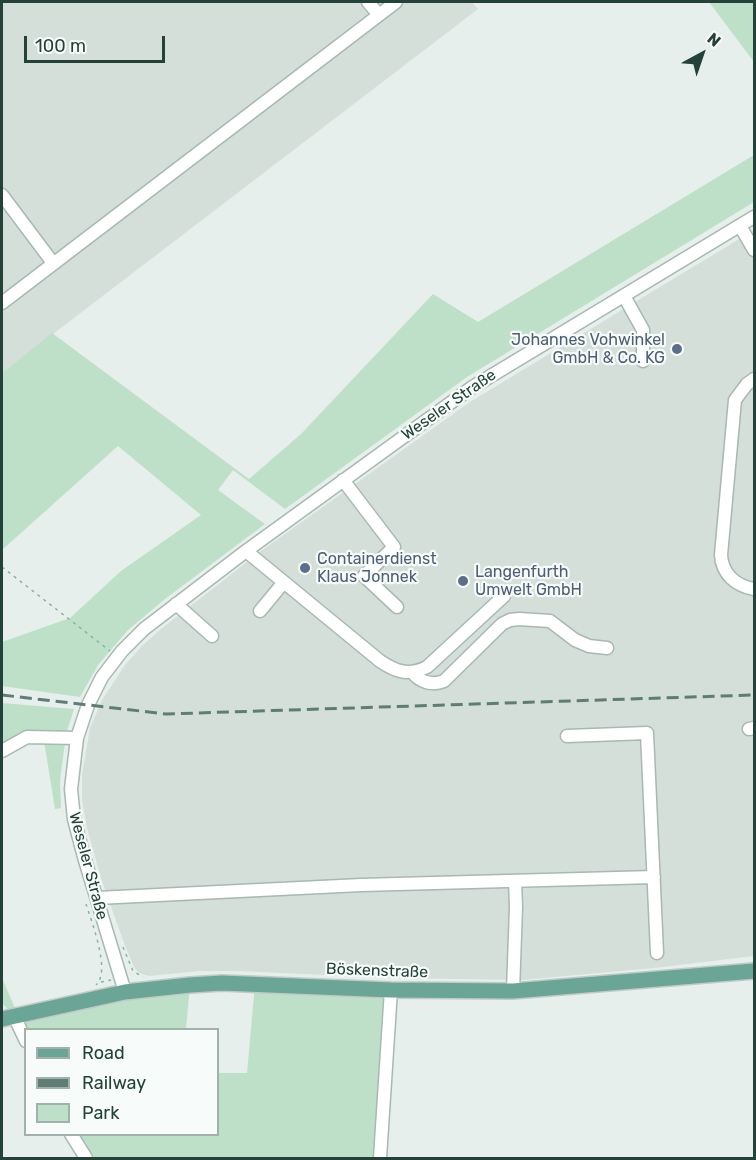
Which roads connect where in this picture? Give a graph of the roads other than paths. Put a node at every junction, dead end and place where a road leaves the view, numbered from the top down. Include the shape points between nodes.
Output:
1 (368, 2) edge
2 (396, 2) edge
3 (379, 15) junction
4 (2, 195) edge
5 (754, 217) edge
6 (740, 226) junction
7 (754, 250) edge
8 (53, 263) junction
9 (624, 296) junction
10 (2, 303) edge
11 (643, 361) dead end
12 (754, 379) edge
13 (343, 480) junction
14 (246, 551) junction
15 (284, 582) junction
16 (754, 589) edge
17 (504, 596) dead end
18 (176, 604) junction
19 (397, 608) dead end
20 (260, 612) dead end
21 (212, 636) dead end
22 (607, 648) dead end
23 (412, 672) junction
24 (567, 736) dead end
25 (77, 738) junction
26 (2, 751) edge
27 (654, 877) junction
28 (514, 881) junction
29 (97, 898) junction
30 (657, 953) dead end
31 (754, 971) edge
32 (391, 990) junction
33 (513, 991) junction
34 (125, 992) junction
35 (8, 1018) edge
36 (24, 1038) edge
37 (72, 1136) edge
38 (86, 1158) edge
39 (380, 1158) edge

1 - 3 street
2 - 3 street
3 - 8 street
4 - 8 street
5 - 6 street, Weseler Straße
6 - 7 street
6 - 9 street, Weseler Straße
8 - 10 street
9 - 11 street via 643,330
9 - 13 street, Weseler Straße via 471,388
12 - 16 street via 735,400 721,555 722,565 732,580
13 - 14 street, Weseler Straße
13 - 19 street via 394,547 364,576
14 - 15 street
14 - 18 street, Weseler Straße
15 - 20 street
15 - 23 street via 380,661 395,670
17 - 23 street via 427,667
18 - 21 street
18 - 25 street, Weseler Straße via 144,629 102,677
22 - 23 street via 575,640 550,621 510,620 444,681 427,683
24 - 27 street via 652,732
25 - 26 street via 27,737
25 - 29 street, Weseler Straße via 71,804
27 - 28 street
27 - 30 street
28 - 29 street
28 - 33 street
29 - 34 street, Weseler Straße
31 - 33 main road, Böskenstraße
32 - 33 main road, Böskenstraße
32 - 34 main road, Böskenstraße via 222,983
32 - 39 street
34 - 35 main road, Böskenstraße
35 - 36 street
37 - 38 street

